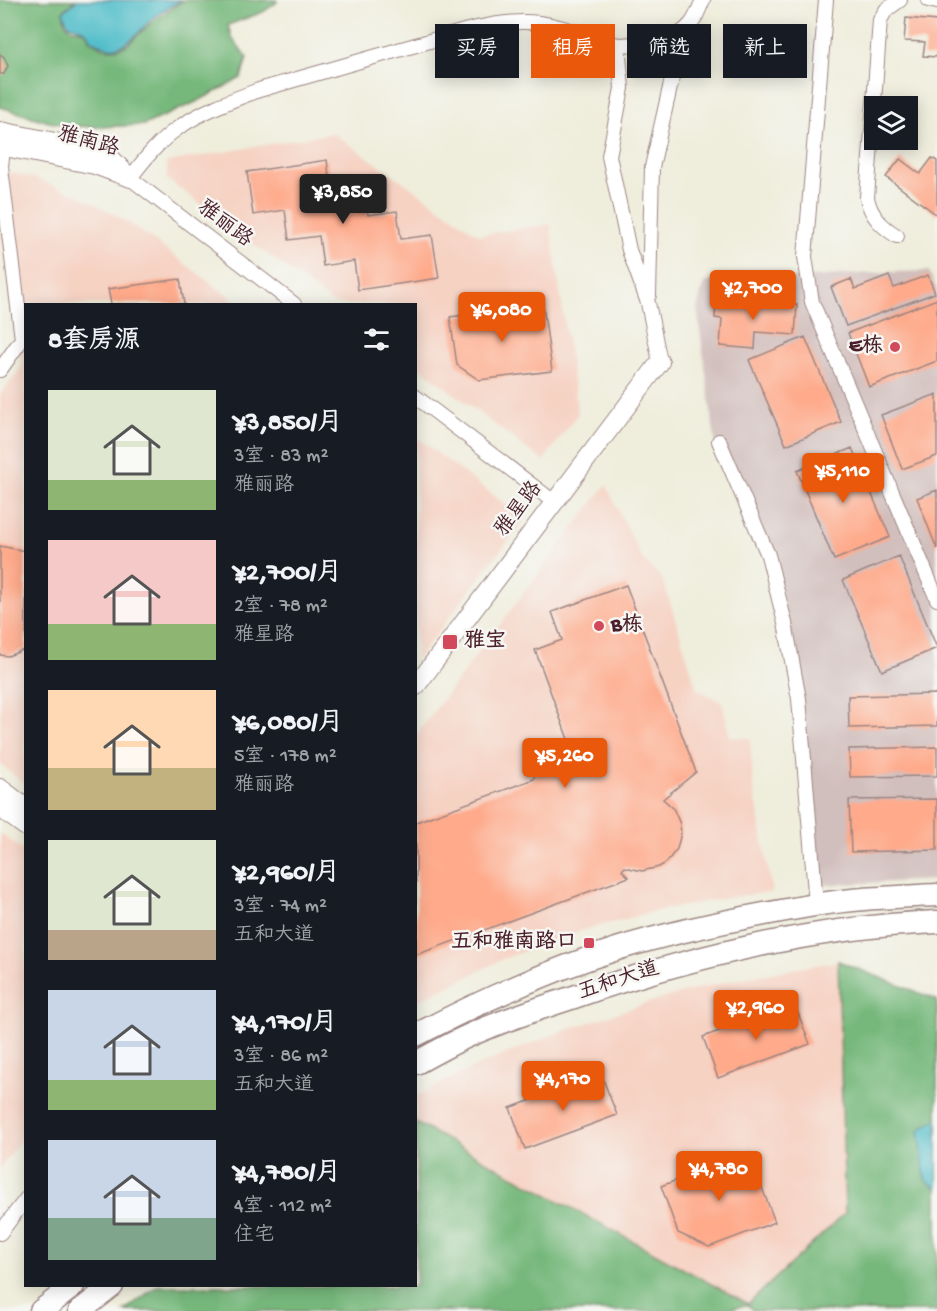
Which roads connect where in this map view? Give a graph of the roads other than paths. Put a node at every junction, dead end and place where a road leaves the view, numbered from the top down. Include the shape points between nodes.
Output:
1 (703, 0) edge
2 (826, 0) edge
3 (900, 0) edge
4 (928, 0) edge
5 (937, 2) edge
6 (691, 24) edge
7 (618, 45) junction
8 (627, 45) edge
9 (672, 78) edge
10 (2, 139) edge
11 (130, 178) junction
12 (897, 236) dead end
13 (293, 303) edge
14 (648, 303) junction
15 (660, 362) joint
16 (0, 370) edge
17 (417, 398) edge
18 (719, 441) dead end
19 (554, 502) junction
20 (937, 599) edge
21 (417, 685) edge
22 (0, 788) edge
23 (24, 806) edge
24 (0, 808) edge
25 (24, 826) edge
26 (937, 896) edge
27 (816, 904) junction
28 (937, 922) edge
29 (417, 1034) edge
30 (417, 1062) edge
31 (24, 1202) edge
32 (0, 1233) edge
33 (72, 1287) edge
34 (111, 1287) edge
35 (41, 1311) edge
36 (80, 1311) edge

1 - 6 street
2 - 20 street via 805,257 812,302
3 - 12 street via 880,20 867,198 878,222
4 - 5 street
7 - 8 street
7 - 11 street via 525,22 468,30 226,102 179,127 148,154
7 - 14 street via 622,87 609,156 629,250
9 - 14 street via 652,167
10 - 11 street, 雅南路 via 105,152
10 - 16 street via 2,176 22,339
11 - 13 street, 雅丽路
14 - 15 street
15 - 19 street, 雅星路
17 - 19 street
18 - 27 street via 768,555 786,622 799,699
19 - 21 street, 雅星路
22 - 23 street
24 - 25 street
26 - 27 main road, 五和大道
27 - 29 main road, 五和大道 via 619,949 524,984
28 - 30 main road, 五和大道 via 833,931 764,943 628,978 469,1035
31 - 32 street
33 - 35 main road
34 - 36 main road

